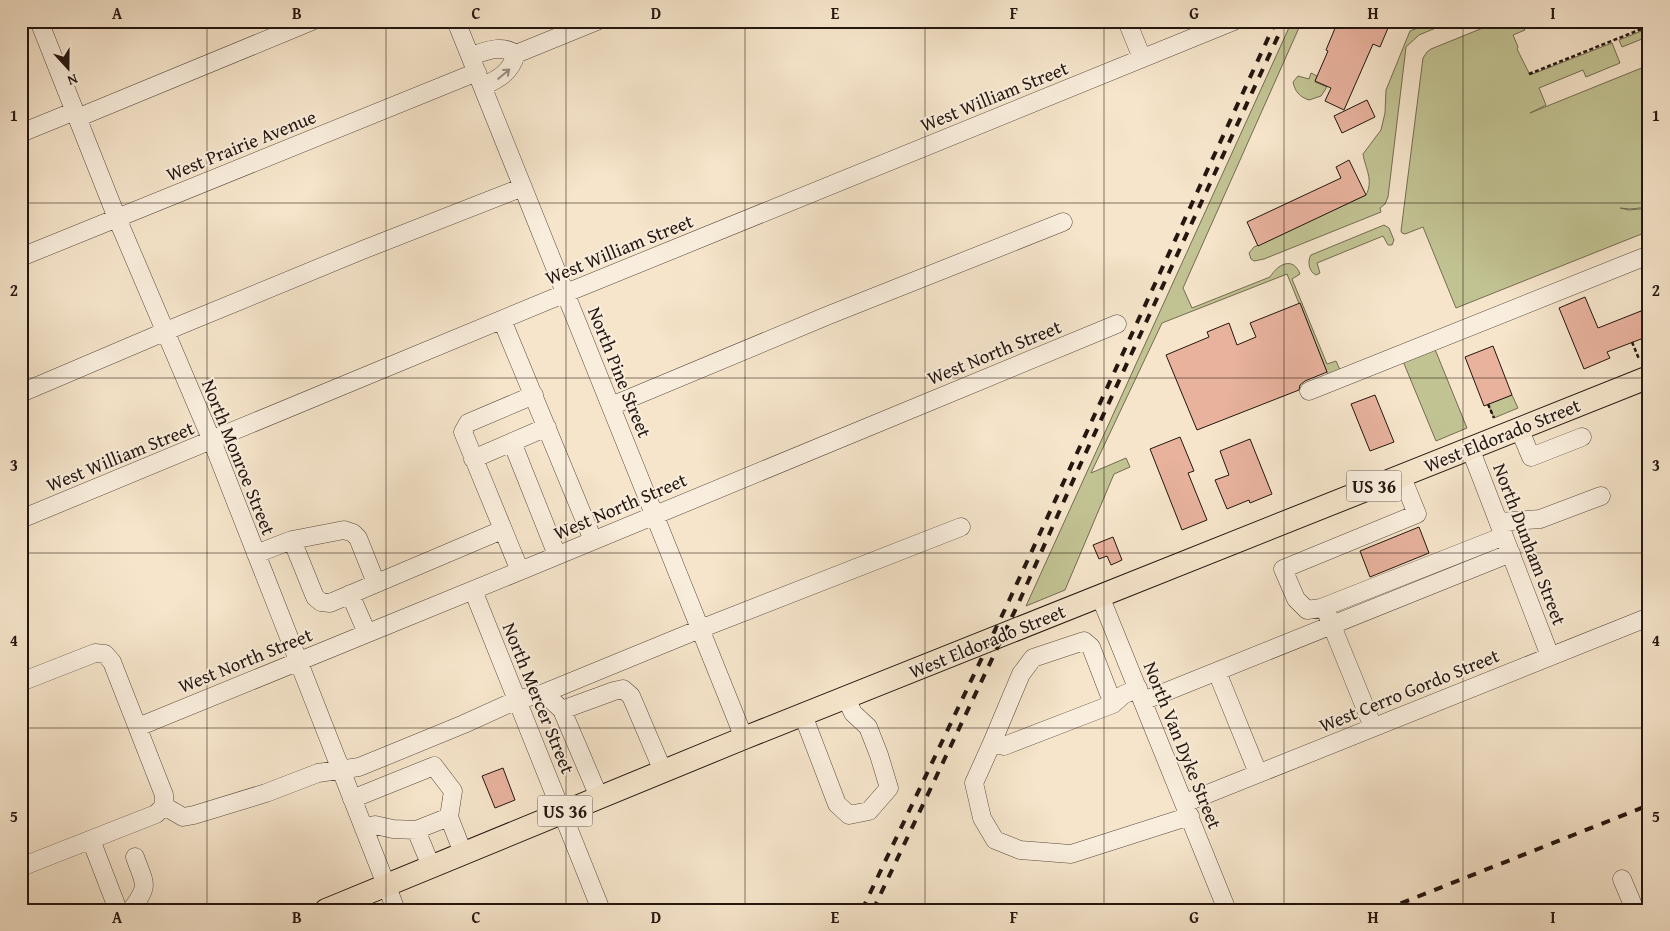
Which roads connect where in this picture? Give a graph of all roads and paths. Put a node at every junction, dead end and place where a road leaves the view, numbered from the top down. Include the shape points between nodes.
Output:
1 (39, 21) edge
2 (312, 21) edge
3 (456, 21) edge
4 (597, 21) edge
5 (1127, 21) edge
6 (1234, 21) edge
7 (1649, 26) edge
8 (516, 54) junction
9 (1142, 58) junction
10 (477, 72) junction
11 (1529, 74) dead end
12 (76, 114) junction
13 (21, 133) edge
14 (523, 187) junction
15 (118, 218) junction
16 (1063, 222) dead end
17 (1649, 254) edge
18 (21, 258) edge
19 (566, 293) junction
20 (502, 320) junction
21 (1117, 324) dead end
22 (165, 331) junction
23 (1632, 342) dead end
24 (1644, 368) edge
25 (1309, 391) dead end
26 (21, 393) edge
27 (534, 395) junction
28 (1488, 404) dead end
29 (611, 406) junction
30 (1494, 418) dead end
31 (547, 427) junction
32 (1519, 428) junction
33 (1582, 437) dead end
34 (212, 441) junction
35 (512, 442) junction
36 (1470, 448) junction
37 (473, 458) junction
38 (1402, 475) junction
39 (1600, 496) dead end
40 (654, 515) junction
41 (21, 519) edge
42 (961, 527) dead end
43 (1502, 529) junction
44 (502, 530) junction
45 (292, 540) junction
46 (593, 540) junction
47 (1511, 553) junction
48 (256, 554) junction
49 (557, 555) junction
50 (520, 571) junction
51 (376, 583) junction
52 (473, 590) junction
53 (350, 594) junction
54 (1100, 596) junction
55 (1324, 607) junction
56 (1649, 617) edge
57 (1332, 626) junction
58 (700, 629) junction
59 (367, 633) junction
60 (1550, 656) junction
61 (298, 662) junction
62 (1217, 672) junction
63 (22, 680) edge
64 (544, 693) junction
65 (1140, 695) junction
66 (846, 698) junction
67 (517, 700) junction
68 (1113, 704) junction
69 (562, 710) junction
70 (803, 715) junction
71 (138, 727) junction
72 (1373, 727) junction
73 (744, 738) junction
74 (992, 742) junction
75 (340, 770) junction
76 (663, 771) junction
77 (1258, 773) junction
78 (599, 797) junction
79 (352, 799) junction
80 (164, 806) junction
81 (1187, 810) junction
82 (562, 812) junction
83 (449, 817) junction
84 (364, 829) junction
85 (416, 830) junction
86 (91, 840) junction
87 (463, 853) junction
88 (135, 857) dead end
89 (431, 866) junction
90 (21, 867) edge
91 (1622, 879) dead end
92 (386, 885) junction
93 (600, 907) edge
94 (118, 910) edge
95 (132, 910) edge
96 (326, 910) edge
97 (396, 910) edge
98 (1227, 910) edge
99 (1635, 910) edge

1 - 12 street, North Monroe Street
2 - 12 street
3 - 10 street, North Pine Street
4 - 8 street
5 - 9 street
6 - 9 street, West William Street
7 - 11 path
8 - 10 street via 496,49
10 -> 8 street via 502,77
9 - 19 street, West William Street
10 - 14 street, North Pine Street
10 - 15 street, West Prairie Avenue
12 - 13 street
12 - 15 street, North Monroe Street
14 - 19 street, North Pine Street
14 - 22 street
15 - 18 street, West Prairie Avenue
15 - 22 street, North Monroe Street
16 - 29 street
17 - 25 street
19 - 20 street, West William Street
19 - 29 street, North Pine Street
20 - 27 street
20 - 34 street, West William Street
21 - 40 street, West North Street
22 - 26 street
22 - 34 street, North Monroe Street
23 - 24 path
24 - 32 main road, West Eldorado Street / US 36
27 - 31 street
27 - 37 street via 468,423 463,432
28 - 30 path
29 - 40 street, North Pine Street
31 - 35 street
31 - 46 street
32 - 33 street via 1531,457
32 - 36 main road, West Eldorado Street / US 36
34 - 41 street, West William Street
34 - 48 street, North Monroe Street
35 - 37 street
35 - 49 street
36 - 38 main road, West Eldorado Street / US 36
36 - 43 street, North Dunham Street
37 - 44 street
38 - 54 main road, West Eldorado Street / US 36
38 - 55 street via 1417,514 1283,569 1296,599 1306,610
39 - 43 street via 1540,519
40 - 46 street, West North Street
40 - 58 street, North Pine Street
42 - 58 street
43 - 47 street, North Dunham Street
43 - 55 street
44 - 50 street
44 - 51 street
45 - 48 street
45 - 51 street via 344,530 353,533
45 - 53 street via 315,597 330,603
46 - 49 street, West North Street
47 - 57 street
47 - 60 street, North Dunham Street
48 - 61 street, North Monroe Street
49 - 50 street, West North Street
50 - 52 street, West North Street
51 - 53 street
52 - 59 street, West North Street
52 - 67 street, North Mercer Street
53 - 59 street
54 - 65 street, North Van Dyke Street
54 - 66 main road, West Eldorado Street / US 36
55 - 57 street
56 - 60 street, West Cerro Gordo Street
57 - 62 street
57 - 72 street
58 - 64 street
58 - 73 street, North Pine Street
59 - 61 street, West North Street
60 - 72 street, West Cerro Gordo Street
61 - 71 street, West North Street
61 - 75 street, North Monroe Street
62 - 65 street
62 - 77 street
63 - 71 street via 95,652 105,654 112,662
64 - 67 street
64 - 69 street
65 - 68 street via 1123,695
65 - 81 street, North Van Dyke Street
66 - 70 main road, West Eldorado Street / US 36
66 - 70 street via 853,713 868,728 889,788 869,811 850,815 837,804
67 - 75 street via 392,754
67 - 82 street, North Mercer Street
68 - 74 street via 1004,746
68 - 74 street, West Cerro Gordo Street via 1091,647 1084,641 1033,658 1021,674
69 - 76 street via 623,689 631,696
69 - 78 street
70 - 73 main road, West Eldorado Street / US 36
71 - 80 street via 164,795
72 - 77 street, West Cerro Gordo Street
73 - 76 main road, West Eldorado Street / US 36
74 - 81 street, West Cerro Gordo Street via 974,783 982,818 995,840 1020,850 1071,854
75 - 79 street, North Monroe Street
75 - 80 street via 318,773 266,794 194,815 183,816
76 - 78 main road, West Eldorado Street / US 36
77 - 81 street, West Cerro Gordo Street
78 - 82 main road, West Eldorado Street / US 36
79 - 83 street via 434,766 453,791
79 - 84 street, North Monroe Street
80 - 86 street via 156,814
81 - 98 street, North Van Dyke Street
82 - 87 main road, West Eldorado Street / US 36
82 - 93 street, North Mercer Street
83 - 85 street
83 - 87 street
84 - 85 street via 375,825 393,830
84 - 92 street, North Monroe Street
85 - 89 street
86 - 90 street
86 - 94 street
87 - 89 main road, West Eldorado Street / US 36
88 - 95 street via 145,891
89 - 92 main road, West Eldorado Street / US 36
91 - 99 street
92 - 96 main road, West Eldorado Street / US 36
92 - 97 street, North Monroe Street

